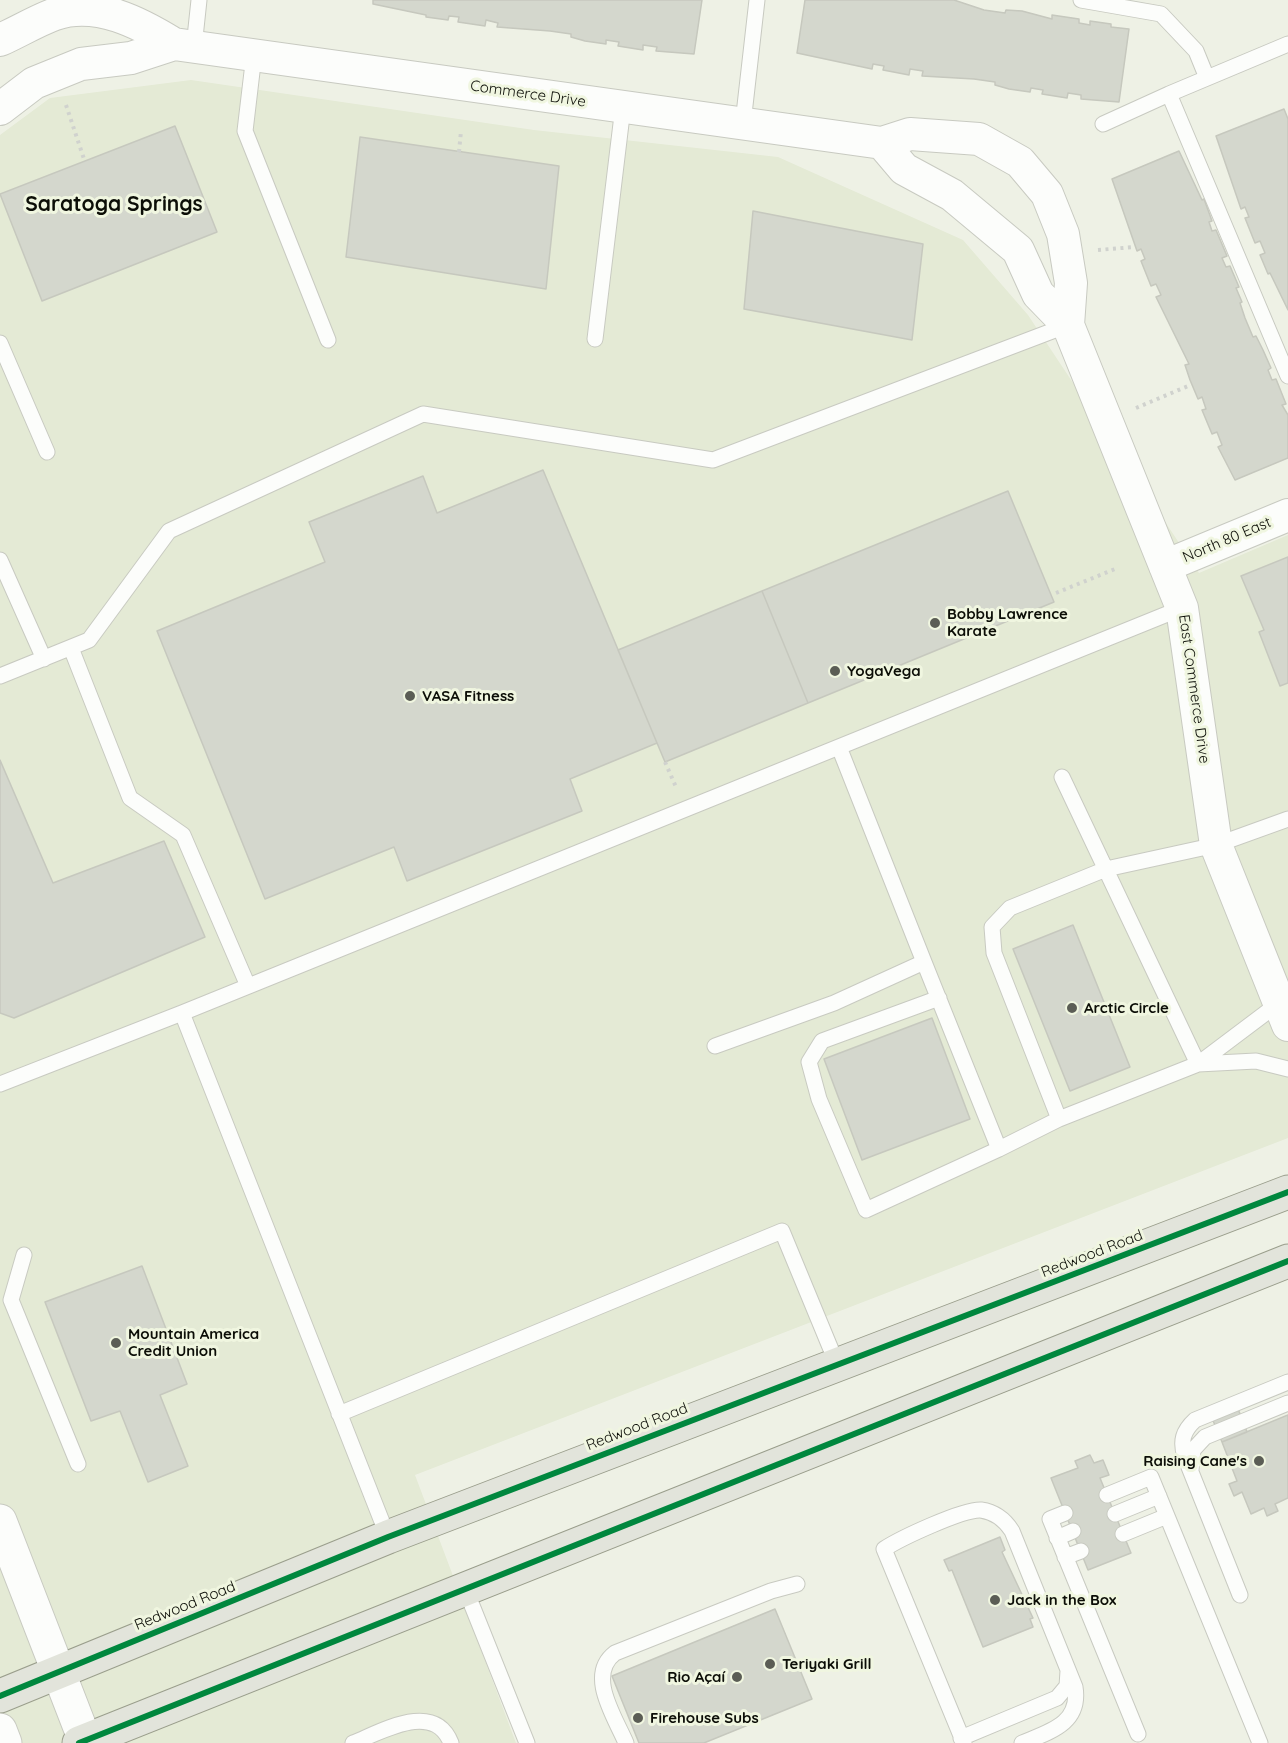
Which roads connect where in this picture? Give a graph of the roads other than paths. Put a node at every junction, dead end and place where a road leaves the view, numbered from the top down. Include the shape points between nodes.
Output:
1 (199, 0) edge
2 (758, 0) edge
3 (1081, 0) edge
4 (0, 40) edge
5 (1288, 44) edge
6 (184, 45) junction
7 (254, 55) junction
8 (1207, 78) junction
9 (1169, 94) junction
10 (623, 107) junction
11 (0, 109) edge
12 (743, 123) junction
13 (1103, 124) dead end
14 (882, 143) junction
15 (1068, 325) junction
16 (595, 339) dead end
17 (328, 340) dead end
18 (0, 343) edge
19 (1288, 376) edge
20 (46, 452) dead end
21 (1288, 515) edge
22 (0, 560) edge
23 (1165, 566) junction
24 (1182, 608) junction
25 (71, 648) junction
26 (44, 659) junction
27 (0, 676) edge
28 (839, 747) junction
29 (1062, 777) dead end
30 (1288, 819) edge
31 (1215, 845) junction
32 (1106, 869) junction
33 (924, 962) junction
34 (248, 986) junction
35 (939, 998) junction
36 (182, 1013) junction
37 (1284, 1014) edge
38 (715, 1046) dead end
39 (1198, 1064) junction
40 (1288, 1069) edge
41 (0, 1084) edge
42 (1059, 1119) junction
43 (999, 1149) junction
44 (1288, 1192) edge
45 (24, 1255) dead end
46 (1288, 1261) edge
47 (837, 1364) junction
48 (1288, 1382) edge
49 (1288, 1403) edge
50 (339, 1414) junction
51 (78, 1464) dead end
52 (1191, 1473) junction
53 (1107, 1495) dead end
54 (1159, 1496) junction
55 (1065, 1513) dead end
56 (1115, 1514) dead end
57 (1167, 1516) junction
58 (0, 1521) edge
59 (1073, 1531) dead end
60 (1123, 1534) dead end
61 (388, 1537) junction
62 (1057, 1538) junction
63 (1081, 1551) dead end
64 (1065, 1557) junction
65 (797, 1584) dead end
66 (465, 1588) junction
67 (1240, 1595) dead end
68 (58, 1671) junction
69 (1068, 1671) junction
70 (0, 1696) edge
71 (0, 1730) edge
72 (1138, 1734) dead end
73 (963, 1740) edge
74 (83, 1742) edge
75 (5, 1743) edge
76 (352, 1743) edge
77 (451, 1743) edge
78 (527, 1743) edge
79 (626, 1743) edge
80 (1022, 1743) edge
81 (1260, 1743) edge

1 - 6 lane
2 - 12 lane
3 - 8 lane via 1161,14 1196,51
4 - 6 street, Commerce Drive via 58,12 90,9 132,18
5 - 8 lane
6 - 7 street, Commerce Drive
6 - 11 street, Commerce Drive via 131,58 81,64 34,83
7 - 10 street, Commerce Drive
7 - 17 lane via 245,131
8 - 9 lane
9 - 13 lane
9 - 19 lane
10 - 12 street, Commerce Drive
10 - 16 lane
12 - 14 street, Commerce Drive
14 - 15 street via 904,169 952,195 1018,250 1038,294
14 - 15 street, Commerce Drive via 910,134 978,138 1020,162 1047,194 1063,234 1071,283
15 - 23 street, East Commerce Drive
15 - 25 lane via 713,460 423,414 169,531 89,640
18 - 20 lane
21 - 23 street, North 80 East
22 - 26 lane
23 - 24 street, East Commerce Drive
24 - 28 lane
24 - 31 street, East Commerce Drive
25 - 26 lane
25 - 34 lane via 130,798 183,835
26 - 27 lane
28 - 33 lane
28 - 34 lane
29 - 32 lane
30 - 31 lane
31 - 32 lane
31 - 37 street, East Commerce Drive
32 - 39 lane
32 - 42 lane via 1010,908 992,927 994,953
33 - 35 lane
33 - 38 lane via 834,1003
34 - 36 lane
35 - 43 lane
35 - 43 lane via 822,1041 809,1062 819,1099 866,1210
36 - 41 lane
36 - 50 lane
37 - 39 lane
39 - 40 lane via 1256,1061
39 - 42 lane
42 - 43 lane
44 - 47 main road, Redwood Road
45 - 51 lane via 11,1300
46 - 66 main road
47 - 50 lane via 783,1231
47 - 61 main road, Redwood Road
48 - 52 lane via 1196,1420 1188,1427 1182,1442
49 - 52 lane via 1205,1437 1194,1450
50 - 61 lane
52 - 67 lane
53 - 54 lane via 1151,1477
54 - 56 lane
54 - 57 lane
55 - 62 lane via 1050,1519
57 - 60 lane
57 - 81 lane
58 - 68 main road
59 - 62 lane
61 - 68 main road, Redwood Road
62 - 64 lane
63 - 64 lane
64 - 72 lane
65 - 79 lane via 771,1591 607,1659 602,1668 602,1684
66 - 74 main road
66 - 78 lane
68 - 70 main road, Redwood Road
68 - 74 main road
69 - 73 lane via 1067,1686 1057,1698
69 - 73 lane via 1012,1531 1000,1517 981,1510 970,1511 884,1549
69 - 80 lane via 1077,1697 1072,1715 1058,1728
71 - 75 main road
76 - 77 lane via 410,1720 420,1720 441,1728

